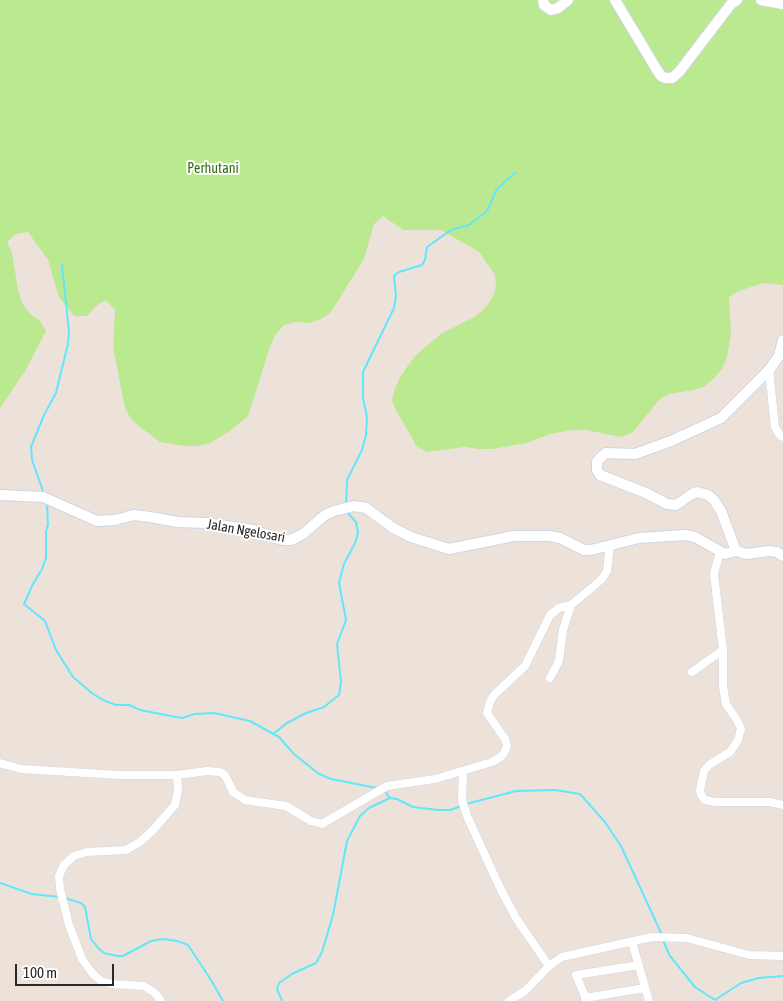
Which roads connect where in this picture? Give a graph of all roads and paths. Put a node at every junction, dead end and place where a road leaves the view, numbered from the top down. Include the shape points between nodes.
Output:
1 (543, 0) edge
2 (568, 0) edge
3 (615, 0) edge
4 (737, 0) edge
5 (762, 0) edge
6 (783, 4) edge
7 (783, 340) edge
8 (769, 370) junction
9 (783, 437) edge
10 (0, 494) edge
11 (610, 544) junction
12 (736, 551) junction
13 (720, 552) junction
14 (783, 556) edge
15 (571, 605) junction
16 (723, 650) junction
17 (692, 672) dead end
18 (550, 678) dead end
19 (0, 763) edge
20 (463, 771) junction
21 (176, 774) junction
22 (783, 805) edge
23 (632, 942) junction
24 (783, 956) edge
25 (639, 965) junction
26 (549, 966) junction
27 (646, 988) junction
28 (586, 1000) edge
29 (161, 1001) edge
30 (509, 1001) edge
31 (649, 1001) edge

1 - 2 street via 551,10
3 - 4 street via 657,70 666,78 672,78 679,72
5 - 6 street
7 - 8 street via 779,356
8 - 9 street via 775,427
8 - 12 street via 728,412 712,423 635,454 606,453 597,462 600,475 667,504 676,505 697,492 708,495 720,511
10 - 11 street, Jalan Ngelosari via 46,498 97,521 134,515 253,530 283,540 297,538 325,515 354,506 366,508 411,536 449,549 514,536 560,538 584,550
11 - 13 street, Jalan Ngelosari via 685,534
11 - 15 street via 607,571 602,579
12 - 13 street via 729,554
12 - 14 street via 746,554 769,551
13 - 16 street via 714,574
15 - 18 street via 562,630 559,662
15 - 20 street via 559,608 550,616 525,666 490,702 487,713 505,739 506,752 498,760
16 - 17 street
16 - 22 street via 726,704 741,728 730,752 704,771 701,795 705,800 715,802
19 - 21 street via 30,770 118,775
20 - 21 street via 435,780 387,786 322,824 286,806 245,800 233,792 224,774 219,772
20 - 26 street via 462,800 467,816 516,918
21 - 29 street via 178,790 174,805 140,842 126,850 74,856 64,864 59,876 64,906 82,959 93,974 112,984 144,986 156,993
23 - 24 street via 652,937 687,938 749,955
23 - 25 street
23 - 26 street via 574,953
25 - 27 street
25 - 28 street via 576,975
26 - 30 street via 530,987
27 - 28 street
27 - 31 street

